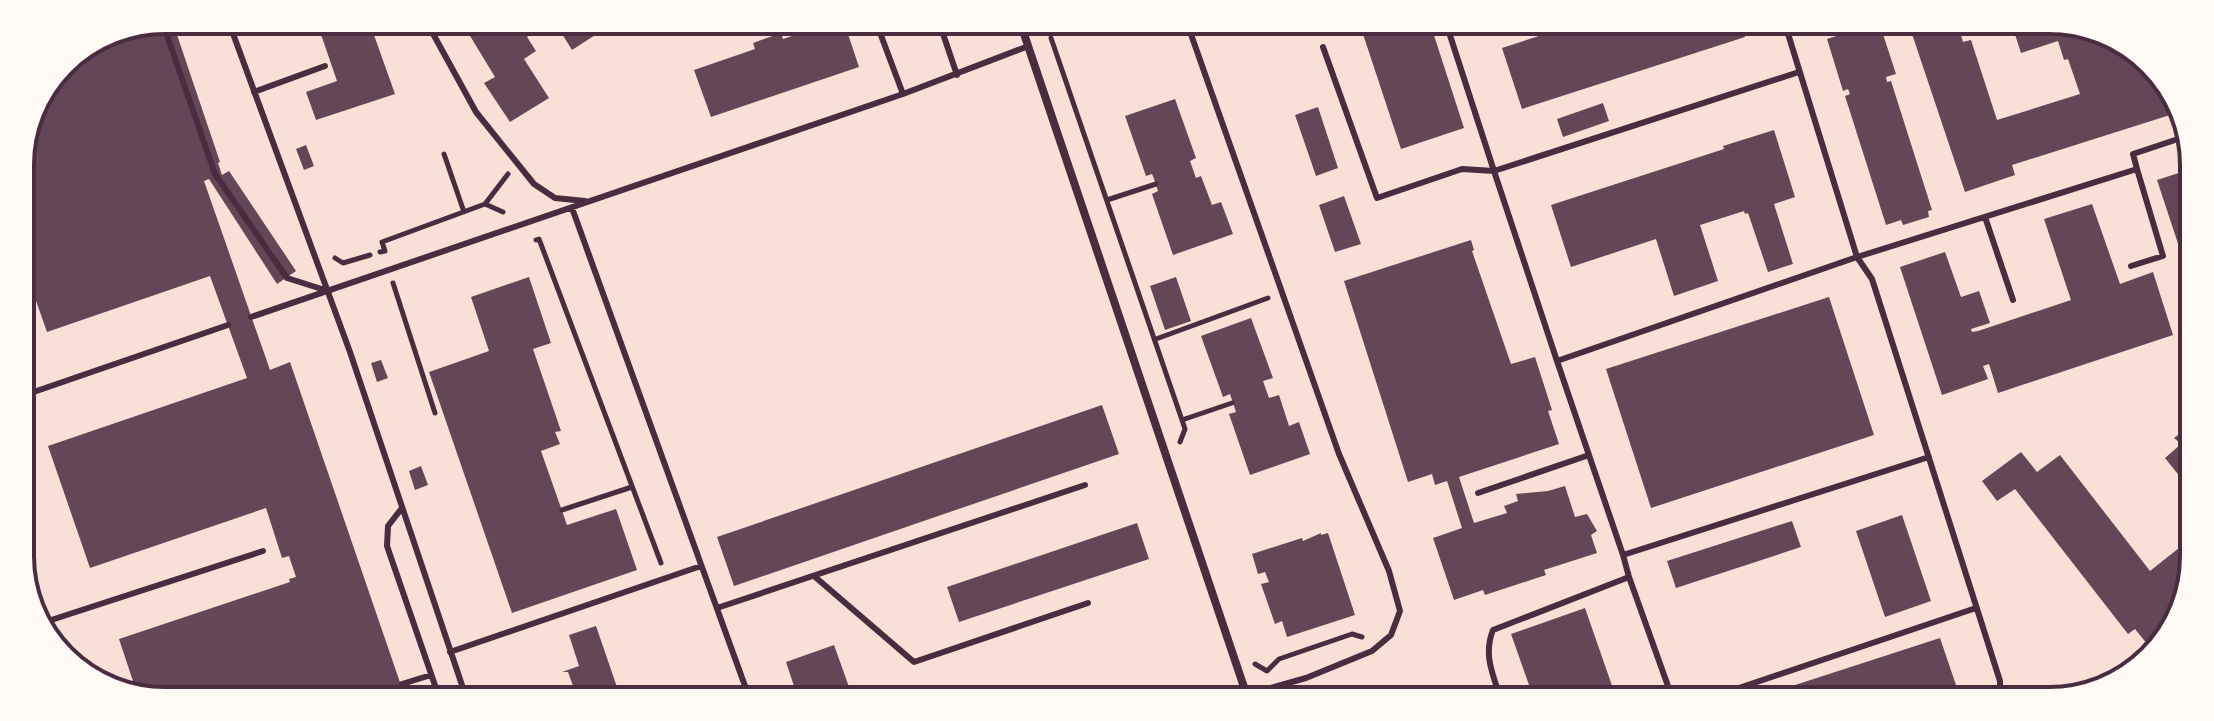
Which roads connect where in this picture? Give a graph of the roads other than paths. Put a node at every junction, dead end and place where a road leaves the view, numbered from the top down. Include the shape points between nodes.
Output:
1 (167, 34) edge
2 (233, 34) edge
3 (433, 34) edge
4 (880, 34) edge
5 (943, 34) edge
6 (1023, 34) edge
7 (1191, 34) edge
8 (1450, 34) edge
9 (1788, 34) edge
10 (1026, 47) junction
11 (1323, 47) dead end
12 (325, 66) dead end
13 (1799, 72) junction
14 (957, 75) junction
15 (254, 92) junction
16 (903, 94) junction
17 (2177, 139) edge
18 (2137, 169) junction
19 (1494, 171) junction
20 (592, 202) junction
21 (572, 208) junction
22 (1985, 217) junction
23 (1857, 257) junction
24 (2131, 266) dead end
25 (328, 291) junction
26 (2013, 300) dead end
27 (251, 317) dead end
28 (228, 325) dead end
29 (1557, 361) junction
30 (34, 391) edge
31 (1589, 455) junction
32 (1929, 457) junction
33 (1085, 485) dead end
34 (1478, 493) dead end
35 (402, 508) junction
36 (263, 551) dead end
37 (1623, 555) junction
38 (701, 566) junction
39 (814, 576) junction
40 (1629, 577) junction
41 (1088, 603) dead end
42 (717, 608) junction
43 (1976, 608) junction
44 (51, 620) edge
45 (450, 652) junction
46 (431, 675) junction
47 (402, 684) dead end
48 (435, 687) edge
49 (462, 687) edge
50 (745, 687) edge
51 (1244, 687) edge
52 (1278, 687) edge
53 (1497, 687) edge
54 (1668, 687) edge
55 (1742, 687) edge
56 (2000, 687) edge

1 - 25 lane via 215,174 287,278
2 - 15 lane
3 - 20 lane via 476,112 534,184 555,198
4 - 16 lane
5 - 14 lane
6 - 10 street
7 - 52 lane via 1400,611 1391,635 1372,651
8 - 19 lane
9 - 13 lane
10 - 14 lane
10 - 51 street
11 - 19 lane via 1377,198 1462,169
12 - 15 lane
13 - 19 lane
13 - 23 lane
14 - 16 lane
15 - 25 lane
16 - 20 lane
17 - 18 lane via 2133,154
18 - 22 lane
18 - 24 lane via 2163,256
19 - 29 lane
20 - 21 lane
21 - 25 lane
21 - 38 lane
22 - 23 lane
22 - 26 lane
23 - 29 lane
23 - 32 lane via 1872,279
25 - 27 lane
25 - 35 lane
28 - 30 lane
29 - 31 lane
31 - 34 lane
31 - 37 lane
32 - 37 lane
32 - 43 lane
33 - 39 lane
35 - 45 lane
35 - 46 lane via 388,526 387,546
36 - 44 lane
37 - 40 lane
38 - 42 lane
38 - 45 lane
39 - 41 lane via 914,662
39 - 42 lane
40 - 53 lane via 1493,630 1487,645
40 - 54 lane
42 - 50 lane
43 - 55 lane
43 - 56 lane
45 - 49 lane
46 - 47 lane
46 - 48 lane

